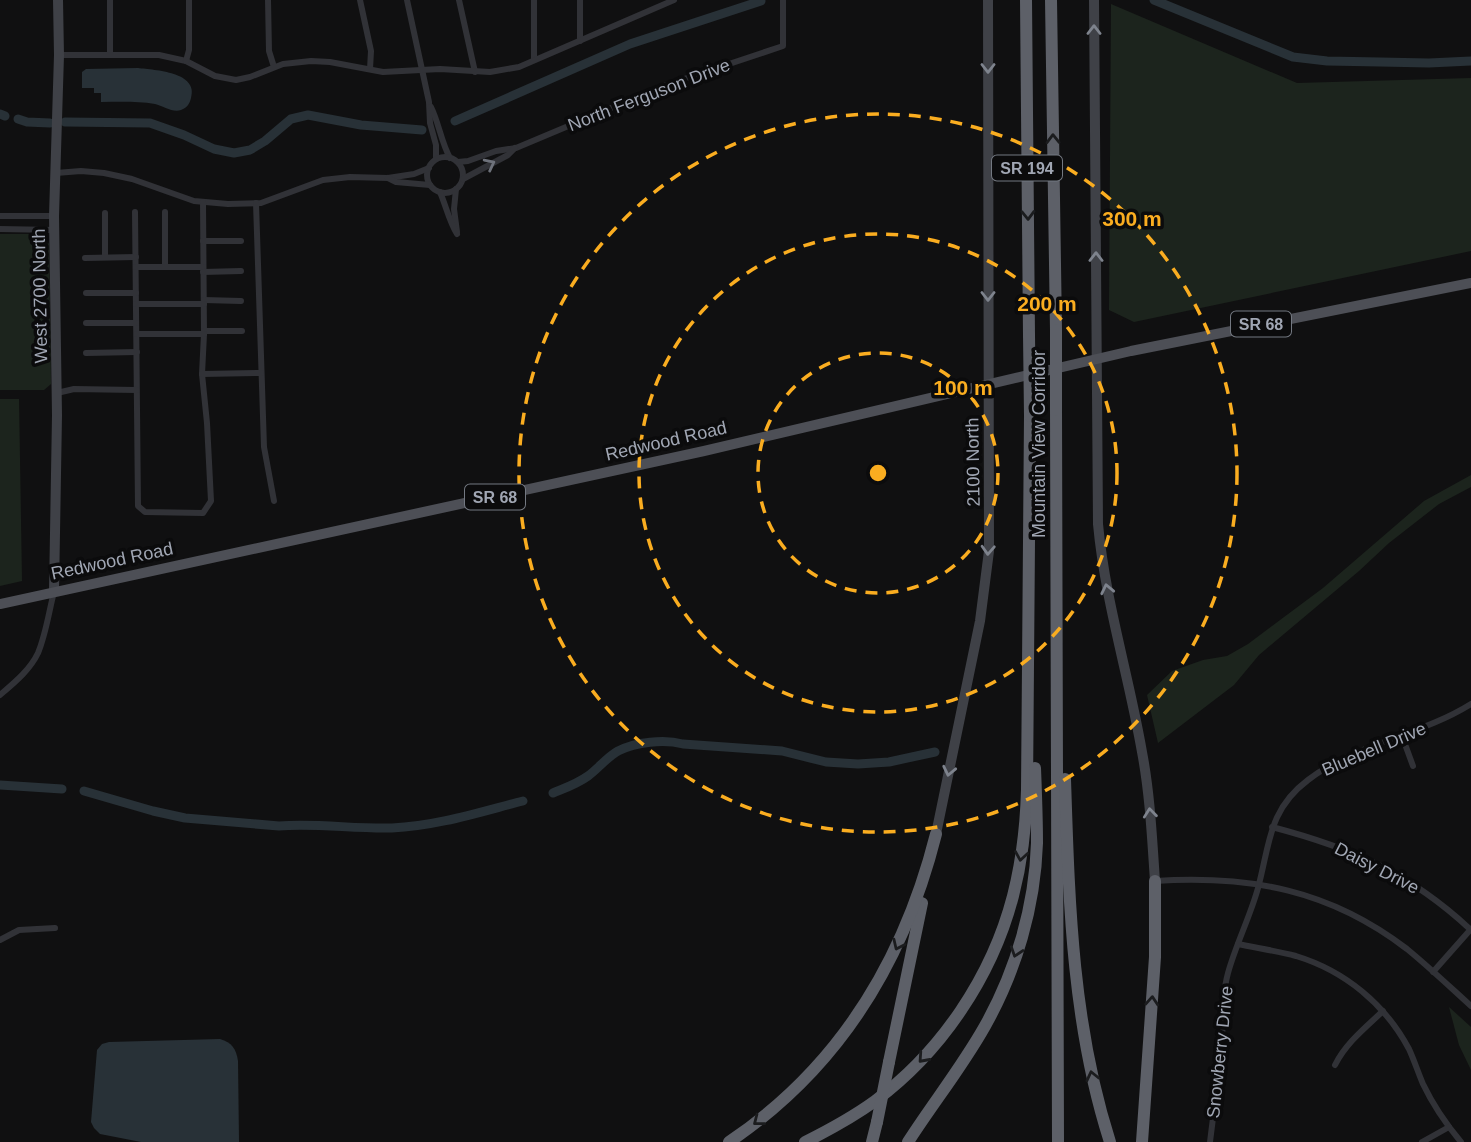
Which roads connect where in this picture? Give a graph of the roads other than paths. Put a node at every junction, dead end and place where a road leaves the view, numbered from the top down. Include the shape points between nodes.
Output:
1 (58, 0) edge
2 (110, 0) edge
3 (189, 0) edge
4 (268, 0) edge
5 (360, 0) edge
6 (407, 0) edge
7 (459, 0) edge
8 (534, 0) edge
9 (580, 0) edge
10 (674, 0) edge
11 (783, 0) edge
12 (988, 0) edge
13 (1026, 0) edge
14 (1051, 0) edge
15 (1094, 0) edge
16 (580, 40) junction
17 (110, 54) junction
18 (59, 55) junction
19 (534, 60) junction
20 (186, 61) junction
21 (274, 67) junction
22 (370, 69) junction
23 (422, 69) junction
24 (475, 72) junction
25 (429, 102) junction
26 (516, 148) junction
27 (450, 158) junction
28 (436, 159) junction
29 (458, 162) junction
30 (429, 168) junction
31 (55, 173) junction
32 (388, 178) junction
33 (463, 179) junction
34 (430, 185) junction
35 (456, 189) junction
36 (440, 192) junction
37 (203, 202) junction
38 (256, 203) junction
39 (135, 212) dead end
40 (165, 212) dead end
41 (105, 213) dead end
42 (0, 216) edge
43 (54, 216) junction
44 (0, 229) edge
45 (55, 230) junction
46 (241, 241) dead end
47 (203, 242) junction
48 (105, 257) junction
49 (136, 257) junction
50 (85, 258) dead end
51 (136, 267) junction
52 (165, 267) junction
53 (203, 270) junction
54 (241, 271) dead end
55 (1471, 283) edge
56 (86, 293) dead end
57 (136, 293) junction
58 (242, 301) dead end
59 (204, 302) junction
60 (136, 304) junction
61 (86, 323) dead end
62 (136, 323) junction
63 (242, 331) dead end
64 (204, 332) junction
65 (136, 334) junction
66 (137, 352) junction
67 (86, 353) dead end
68 (1097, 359) junction
69 (261, 373) junction
70 (202, 374) junction
71 (988, 384) junction
72 (136, 390) junction
73 (57, 393) junction
74 (274, 501) dead end
75 (1030, 568) junction
76 (54, 592) junction
77 (1057, 595) junction
78 (0, 604) edge
79 (0, 695) edge
80 (1471, 704) edge
81 (1402, 736) junction
82 (1413, 766) dead end
83 (1272, 827) junction
84 (936, 834) junction
85 (1155, 881) junction
86 (1259, 883) junction
87 (55, 928) dead end
88 (1471, 929) edge
89 (0, 940) edge
90 (1238, 944) junction
91 (1433, 972) junction
92 (1471, 1006) edge
93 (1383, 1011) junction
94 (1335, 1065) dead end
95 (1449, 1127) junction
96 (729, 1142) edge
97 (805, 1142) edge
98 (873, 1142) edge
99 (908, 1142) edge
100 (1058, 1142) edge
101 (1110, 1142) edge
102 (1142, 1142) edge
103 (1210, 1142) edge
104 (1422, 1142) edge
105 (1461, 1142) edge

1 - 18 main road, West 2700 North
2 - 17 street
3 - 20 street
4 - 21 street via 269,51
5 - 22 street via 371,51
6 - 23 street
7 - 24 street
8 - 19 street
9 - 16 street
10 - 16 street
11 - 26 street, North Ferguson Drive via 783,46 666,85
12 -> 71 main road, 2100 North
13 -> 75 highway, Mountain View Corridor / SR 194, bridge
77 -> 14 highway, Mountain View Corridor / SR 194, bridge
68 -> 15 main road
16 - 19 street
17 - 18 street
17 - 20 street
18 - 31 main road, West 2700 North
19 - 24 street via 506,71
20 - 21 street via 215,76 236,80
21 - 22 street via 320,61
22 - 23 street via 391,73
23 - 24 street
23 - 25 street
25 - 27 street
25 - 28 street
26 - 29 street, North Ferguson Drive
33 -> 26 street, North Ferguson Drive
27 - 28 street
27 - 29 street
28 - 30 street
29 - 33 street
30 - 32 street
30 - 34 street
31 - 37 street via 104,173
31 - 43 main road, West 2700 North
32 - 34 street
32 - 38 street via 323,180
33 - 35 street
34 - 36 street
35 - 36 street
35 - 36 street via 457,234
37 - 38 street
37 - 47 street
38 - 69 street
39 - 49 street
40 - 52 street
41 - 48 street
42 - 43 street
43 - 45 main road, West 2700 North
44 - 45 street
45 - 73 main road, West 2700 North
46 - 47 street
47 - 53 street
48 - 49 street
48 - 50 street
49 - 51 street
51 - 52 street
51 - 57 street
52 - 53 street
53 - 54 street
53 - 59 street
55 - 68 main road, Redwood Road / SR 68
56 - 57 street
57 - 60 street
58 - 59 street
59 - 60 street
59 - 64 street
60 - 62 street
61 - 62 street
62 - 65 street
63 - 64 street
64 - 65 street
64 - 70 street
65 - 66 street
66 - 67 street
66 - 72 street
68 - 71 main road, Redwood Road / SR 68
85 -> 68 main road via 1143,754 1100,542
69 - 70 street
69 - 74 street via 264,447
70 - 72 street via 211,501 204,513 145,512 138,506
71 - 76 main road, Redwood Road / SR 68 via 690,454
71 -> 84 main road, 2100 North via 986,577
72 - 73 street
73 - 76 main road, West 2700 North
75 -> 97 highway via 1025,825 1013,898 999,939 960,1012 913,1069 858,1113
75 -> 99 highway via 1037,842 1029,904 1013,965 991,1015
76 - 78 main road, Redwood Road / SR 68
76 - 79 street via 38,652 26,671
77 - 100 highway
101 -> 77 highway via 1090,1068 1077,992
80 - 81 street, Bluebell Drive
81 - 82 street
81 - 83 street, Bluebell Drive via 1346,758 1309,779 1288,799
83 - 86 street, Bluebell Drive
83 - 88 street, Daisy Drive via 1318,839 1373,862 1424,892
84 -> 96 highway via 905,929 858,1015 805,1080
84 - 98 highway, bridge
85 - 86 street
102 -> 85 highway via 1155,957
86 - 90 street, Snowberry Drive
86 - 91 street via 1349,913 1395,940
87 - 89 street via 19,930
88 - 91 street
90 - 93 street via 1318,964 1354,985
90 - 103 street, Snowberry Drive via 1226,983
91 - 92 street
93 - 94 street
93 - 95 street via 1404,1040
95 - 104 street
95 - 105 street

